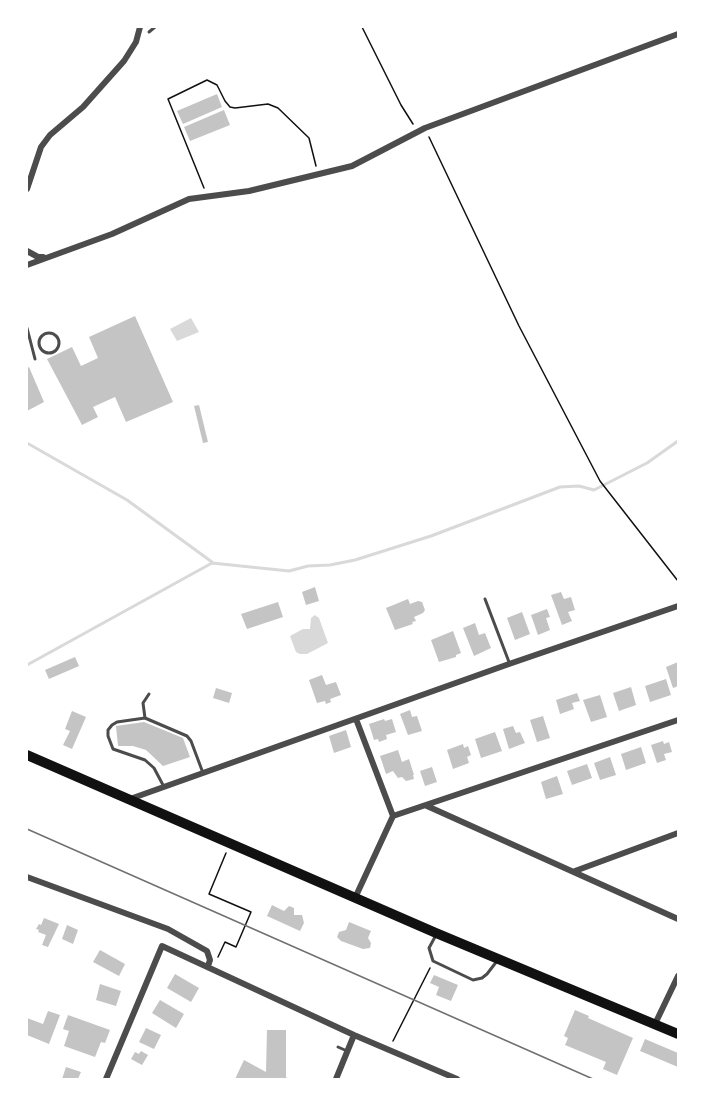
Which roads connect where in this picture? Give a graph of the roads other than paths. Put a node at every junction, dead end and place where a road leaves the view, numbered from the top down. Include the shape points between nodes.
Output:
1 (140, 27) edge
2 (155, 27) edge
3 (149, 32) dead end
4 (678, 34) edge
5 (27, 189) edge
6 (27, 251) edge
7 (47, 257) junction
8 (27, 265) edge
9 (27, 328) edge
10 (39, 345) junction
11 (31, 346) junction
12 (35, 359) dead end
13 (486, 599) dead end
14 (678, 606) edge
15 (509, 664) junction
16 (149, 694) dead end
17 (145, 718) junction
18 (356, 719) junction
19 (678, 720) edge
20 (27, 755) edge
21 (203, 773) junction
22 (164, 787) junction
23 (129, 800) junction
24 (426, 806) junction
25 (393, 816) junction
26 (678, 833) edge
27 (575, 871) junction
28 (27, 877) edge
29 (355, 898) junction
30 (678, 919) edge
31 (436, 933) junction
32 (498, 959) junction
33 (210, 967) junction
34 (678, 976) edge
35 (655, 1024) junction
36 (678, 1034) edge
37 (354, 1035) junction
38 (356, 1043) dead end
39 (338, 1047) dead end
40 (347, 1051) junction
41 (106, 1079) edge
42 (336, 1079) edge
43 (457, 1079) edge

1 - 5 street via 124,61 41,147
2 - 3 lane
4 - 7 street via 417,131 352,166 249,191 200,197
6 - 7 street
7 - 8 street
9 - 11 lane
10 - 10 lane via 42,351 52,353 59,342 47,333 41,335
10 - 11 lane
11 - 12 lane
13 - 15 lane
14 - 15 street
15 - 18 street
16 - 17 lane via 143,703
17 - 21 lane via 187,736
17 - 22 lane via 112,725 108,730 110,743 118,752 145,760
18 - 21 street
18 - 25 street
19 - 24 street
20 - 23 main road
21 - 22 street
22 - 23 street
23 - 29 main road
24 - 25 street
24 - 27 street
25 - 29 street
26 - 27 street
27 - 30 street
28 - 33 street via 168,929 207,951
29 - 31 main road
31 - 32 main road
31 - 32 lane via 429,948 433,961 473,980 487,974
32 - 35 main road
33 - 37 street
33 - 41 street via 162,946
34 - 35 street
35 - 36 main road
37 - 38 lane
37 - 40 street
37 - 43 street
39 - 40 lane
40 - 42 street

